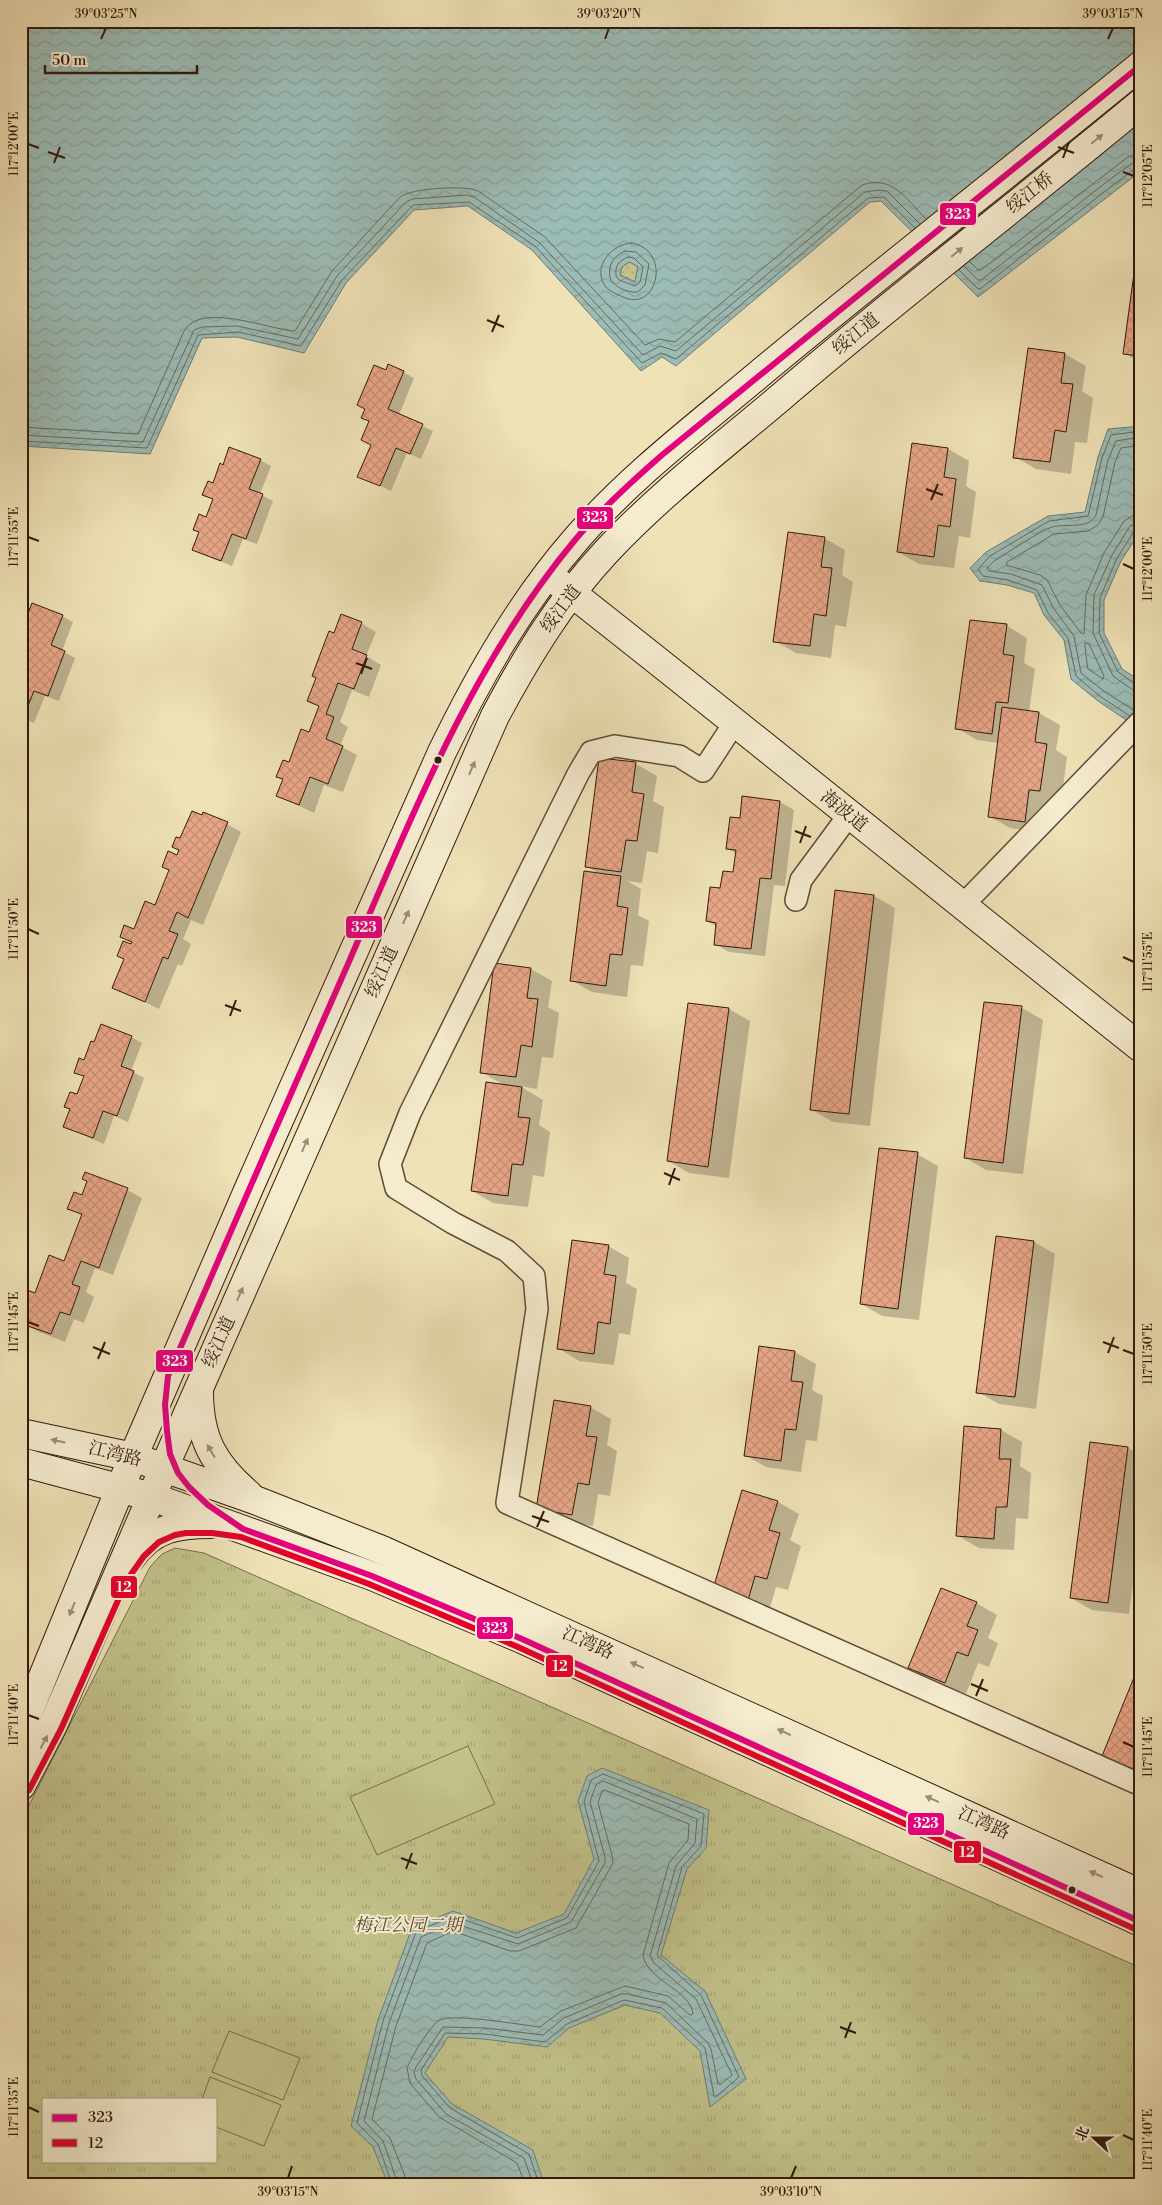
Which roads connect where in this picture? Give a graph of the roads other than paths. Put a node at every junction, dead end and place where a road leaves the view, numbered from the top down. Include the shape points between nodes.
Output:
1 (1141, 65) edge
2 (1141, 103) edge
3 (899, 259) joint
4 (919, 283) joint
5 (548, 574) junction
6 (572, 593) junction
7 (1141, 721) edge
8 (735, 722) junction
9 (849, 815) junction
10 (796, 900) dead end
11 (962, 906) junction
12 (1141, 1048) edge
13 (168, 1376) junction
14 (199, 1387) junction
15 (21, 1433) edge
16 (133, 1457) junction
17 (21, 1462) edge
18 (171, 1465) junction
19 (122, 1488) junction
20 (198, 1495) junction
21 (255, 1500) junction
22 (154, 1502) junction
23 (243, 1529) junction
24 (91, 1564) junction
25 (118, 1576) junction
26 (21, 1730) edge
27 (1141, 1785) edge
28 (21, 1786) edge
29 (1141, 1894) edge
30 (1141, 1922) edge

1 - 3 main road, 绥江桥
4 -> 2 main road, 绥江桥
3 - 5 main road, 绥江道 via 621,491 576,538
4 - 6 main road, 绥江道 via 642,516
5 - 6 main road, 海波道
5 - 13 main road, 绥江道 via 504,636 442,752
6 - 8 main road, 海波道
14 -> 6 main road, 绥江道 via 495,716 539,639
7 - 11 street
8 - 9 main road, 海波道
8 - 27 street via 703,771 679,756 615,746 591,752 410,1114 390,1164 396,1188 507,1251 534,1276 537,1309 507,1503
9 - 10 street via 800,880
9 - 11 main road, 海波道
11 - 12 main road, 海波道
13 - 16 main road, 绥江道
13 - 18 main road via 165,1405
14 - 18 main road, 绥江道
21 -> 14 main road via 228,1475 207,1445 199,1411
16 -> 15 main road, 江湾路
16 - 18 main road, 江湾路
16 - 19 main road, 绥江道
17 - 19 main road, 江湾路
18 - 20 main road
18 - 21 main road, 江湾路
18 - 22 main road, 绥江道
19 - 22 main road, 江湾路
19 - 24 main road, 绥江道
20 - 21 main road
20 - 22 main road
20 - 23 main road
29 -> 21 main road, 江湾路 via 382,1550
22 - 23 main road, 江湾路
22 - 24 main road via 113,1536
22 - 25 main road, 绥江道
23 - 25 main road via 213,1524 172,1527 154,1535 137,1550
23 - 30 main road, 江湾路 via 372,1576 522,1639
24 -> 26 main road, 绥江道
28 -> 25 main road, 绥江道 via 53,1725

